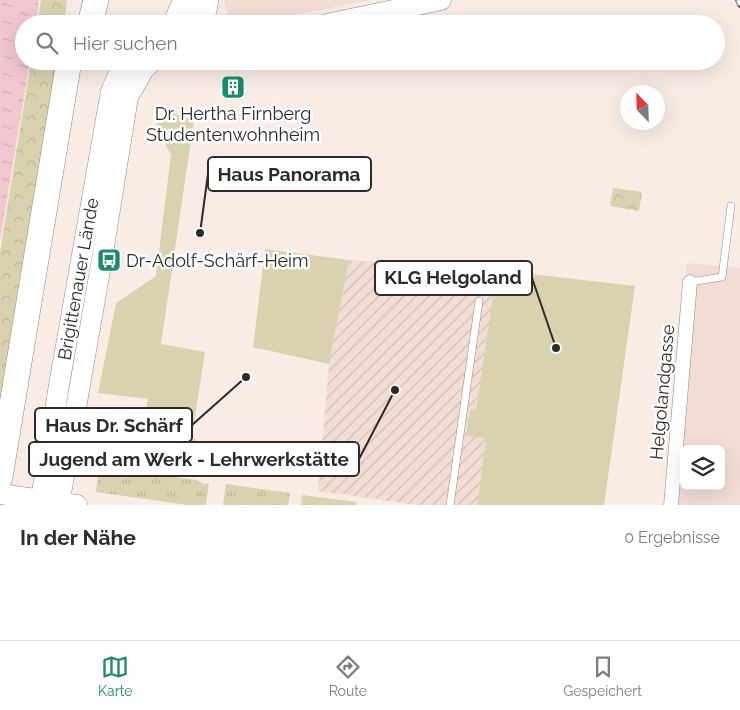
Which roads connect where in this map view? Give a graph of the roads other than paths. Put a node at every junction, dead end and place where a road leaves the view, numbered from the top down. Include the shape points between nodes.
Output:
1 (78, 0) edge
2 (96, 0) edge
3 (206, 0) edge
4 (441, 0) edge
5 (383, 6) edge
6 (76, 15) edge
7 (92, 15) edge
8 (191, 15) edge
9 (355, 15) edge
10 (68, 70) edge
11 (81, 70) edge
12 (120, 70) edge
13 (143, 70) edge
14 (60, 125) junction
15 (731, 206) dead end
16 (690, 282) joint
17 (479, 301) dead end
18 (4, 489) edge
19 (56, 504) edge
20 (450, 505) edge
21 (671, 505) edge

1 - 6 highway
2 - 7 highway
3 - 8 highway via 204,10
4 - 5 main road
5 - 9 main road
10 - 14 highway
11 - 14 highway via 74,107
12 - 19 main road, Brigittenauer Lände via 111,91 59,385
13 - 19 main road, Brigittenauer Lände via 128,97
14 - 18 highway
15 - 16 lane via 722,276
16 - 21 street, Helgolandgasse
17 - 20 lane
18 - 19 main road

